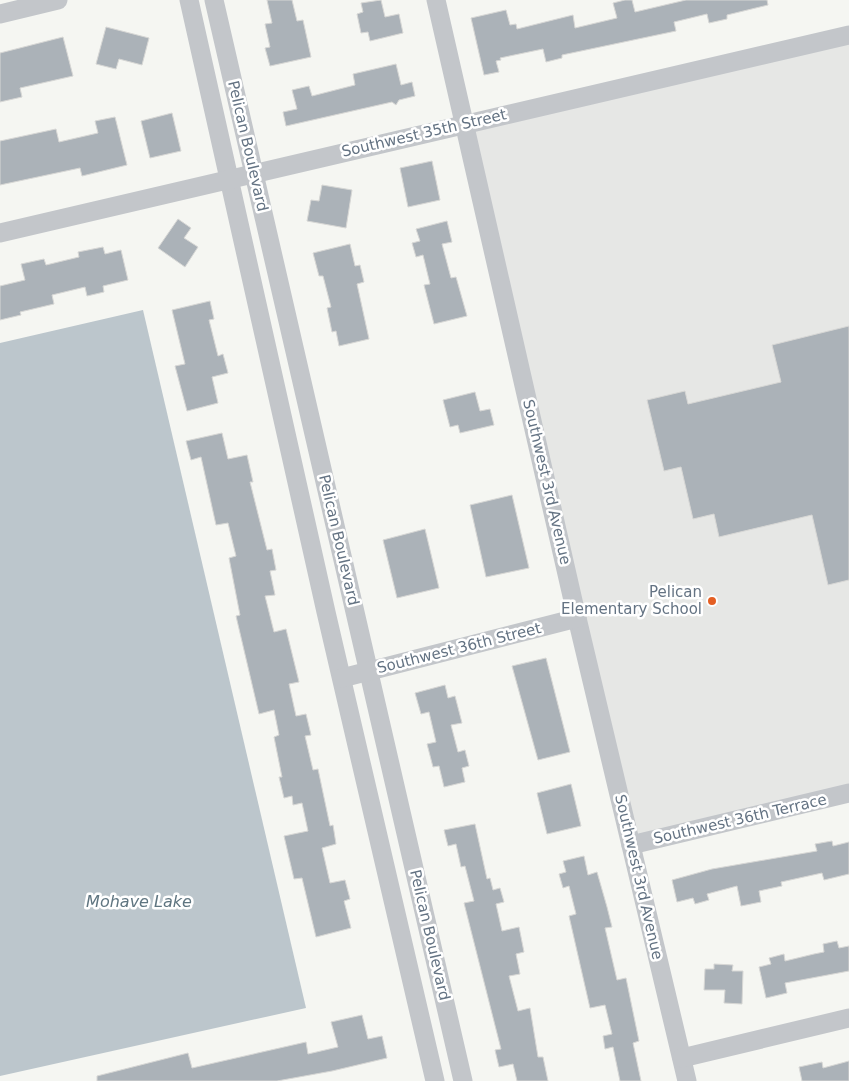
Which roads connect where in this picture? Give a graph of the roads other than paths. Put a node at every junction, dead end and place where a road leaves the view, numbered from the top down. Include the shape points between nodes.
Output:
1 (58, 0) edge
2 (189, 0) edge
3 (214, 0) edge
4 (436, 0) edge
5 (0, 14) edge
6 (849, 35) edge
7 (463, 124) junction
8 (255, 172) junction
9 (230, 179) junction
10 (0, 233) edge
11 (577, 618) junction
12 (369, 671) junction
13 (342, 678) junction
14 (849, 793) edge
15 (631, 845) junction
16 (849, 1018) edge
17 (682, 1058) junction
18 (435, 1081) edge
19 (463, 1081) edge
20 (687, 1081) edge

1 - 5 street
2 - 9 street, Pelican Boulevard
3 - 8 street, Pelican Boulevard
4 - 7 street, Southwest 3rd Avenue
6 - 7 street, Southwest 35th Street
7 - 8 street, Southwest 35th Street
7 - 11 street, Southwest 3rd Avenue
8 - 9 street, Southwest 35th Street
8 - 12 street, Pelican Boulevard
9 - 10 street, Southwest 35th Street
9 - 13 street, Pelican Boulevard
11 - 12 street, Southwest 36th Street
11 - 15 street, Southwest 3rd Avenue
12 - 13 street, Southwest 36th Street
12 - 19 street, Pelican Boulevard
13 - 18 street, Pelican Boulevard
14 - 15 street, Southwest 36th Terrace
15 - 17 street, Southwest 3rd Avenue
16 - 17 street
17 - 20 street, Southwest 3rd Avenue

